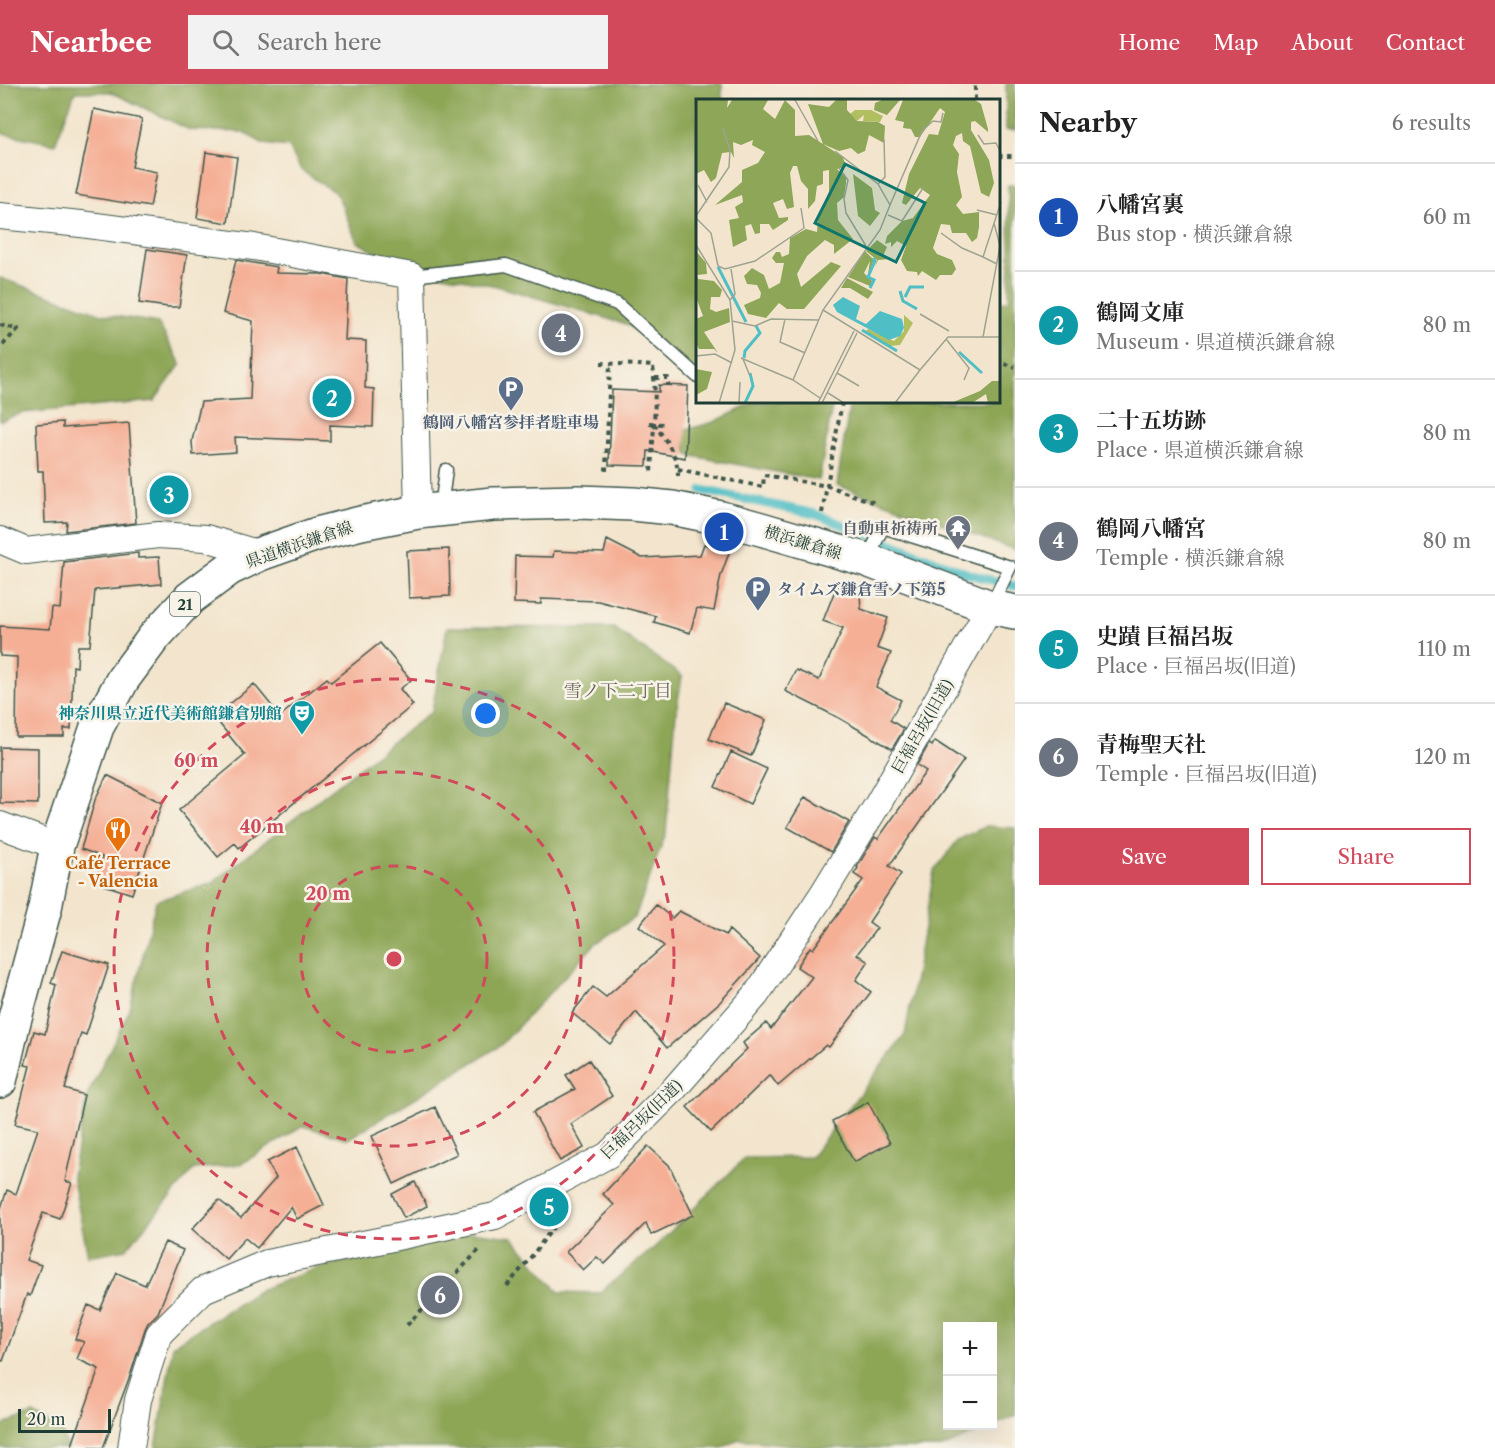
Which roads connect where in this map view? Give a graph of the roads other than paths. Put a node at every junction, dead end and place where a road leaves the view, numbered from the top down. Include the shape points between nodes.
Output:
1 (0, 216) edge
2 (412, 276) junction
3 (696, 375) edge
4 (446, 471) dead end
5 (429, 511) junction
6 (0, 540) edge
7 (876, 541) junction
8 (260, 554) junction
9 (1003, 596) edge
10 (0, 825) edge
11 (57, 846) junction
12 (0, 1081) edge
13 (131, 1448) edge

1 - 2 street via 254,247
2 - 3 lane via 506,266 616,304
2 - 5 street
4 - 5 lane
5 - 7 main road, 横浜鎌倉線 / 21 via 493,504 633,504
5 - 8 main road, 県道横浜鎌倉線 / 21 via 317,534
6 - 8 street via 26,551 158,535 206,538
7 - 9 main road, 横浜鎌倉線 / 21
7 - 9 lane via 1010,567
8 - 11 main road, 県道横浜鎌倉線 / 21 via 229,569 190,598 155,636 123,680 97,727
9 - 13 street, 巨福呂坂(旧道) via 822,895 756,995 674,1089 608,1155 495,1216 267,1263 203,1290 159,1334 138,1400
10 - 11 street
11 - 12 main road, 県道横浜鎌倉線 / 21

